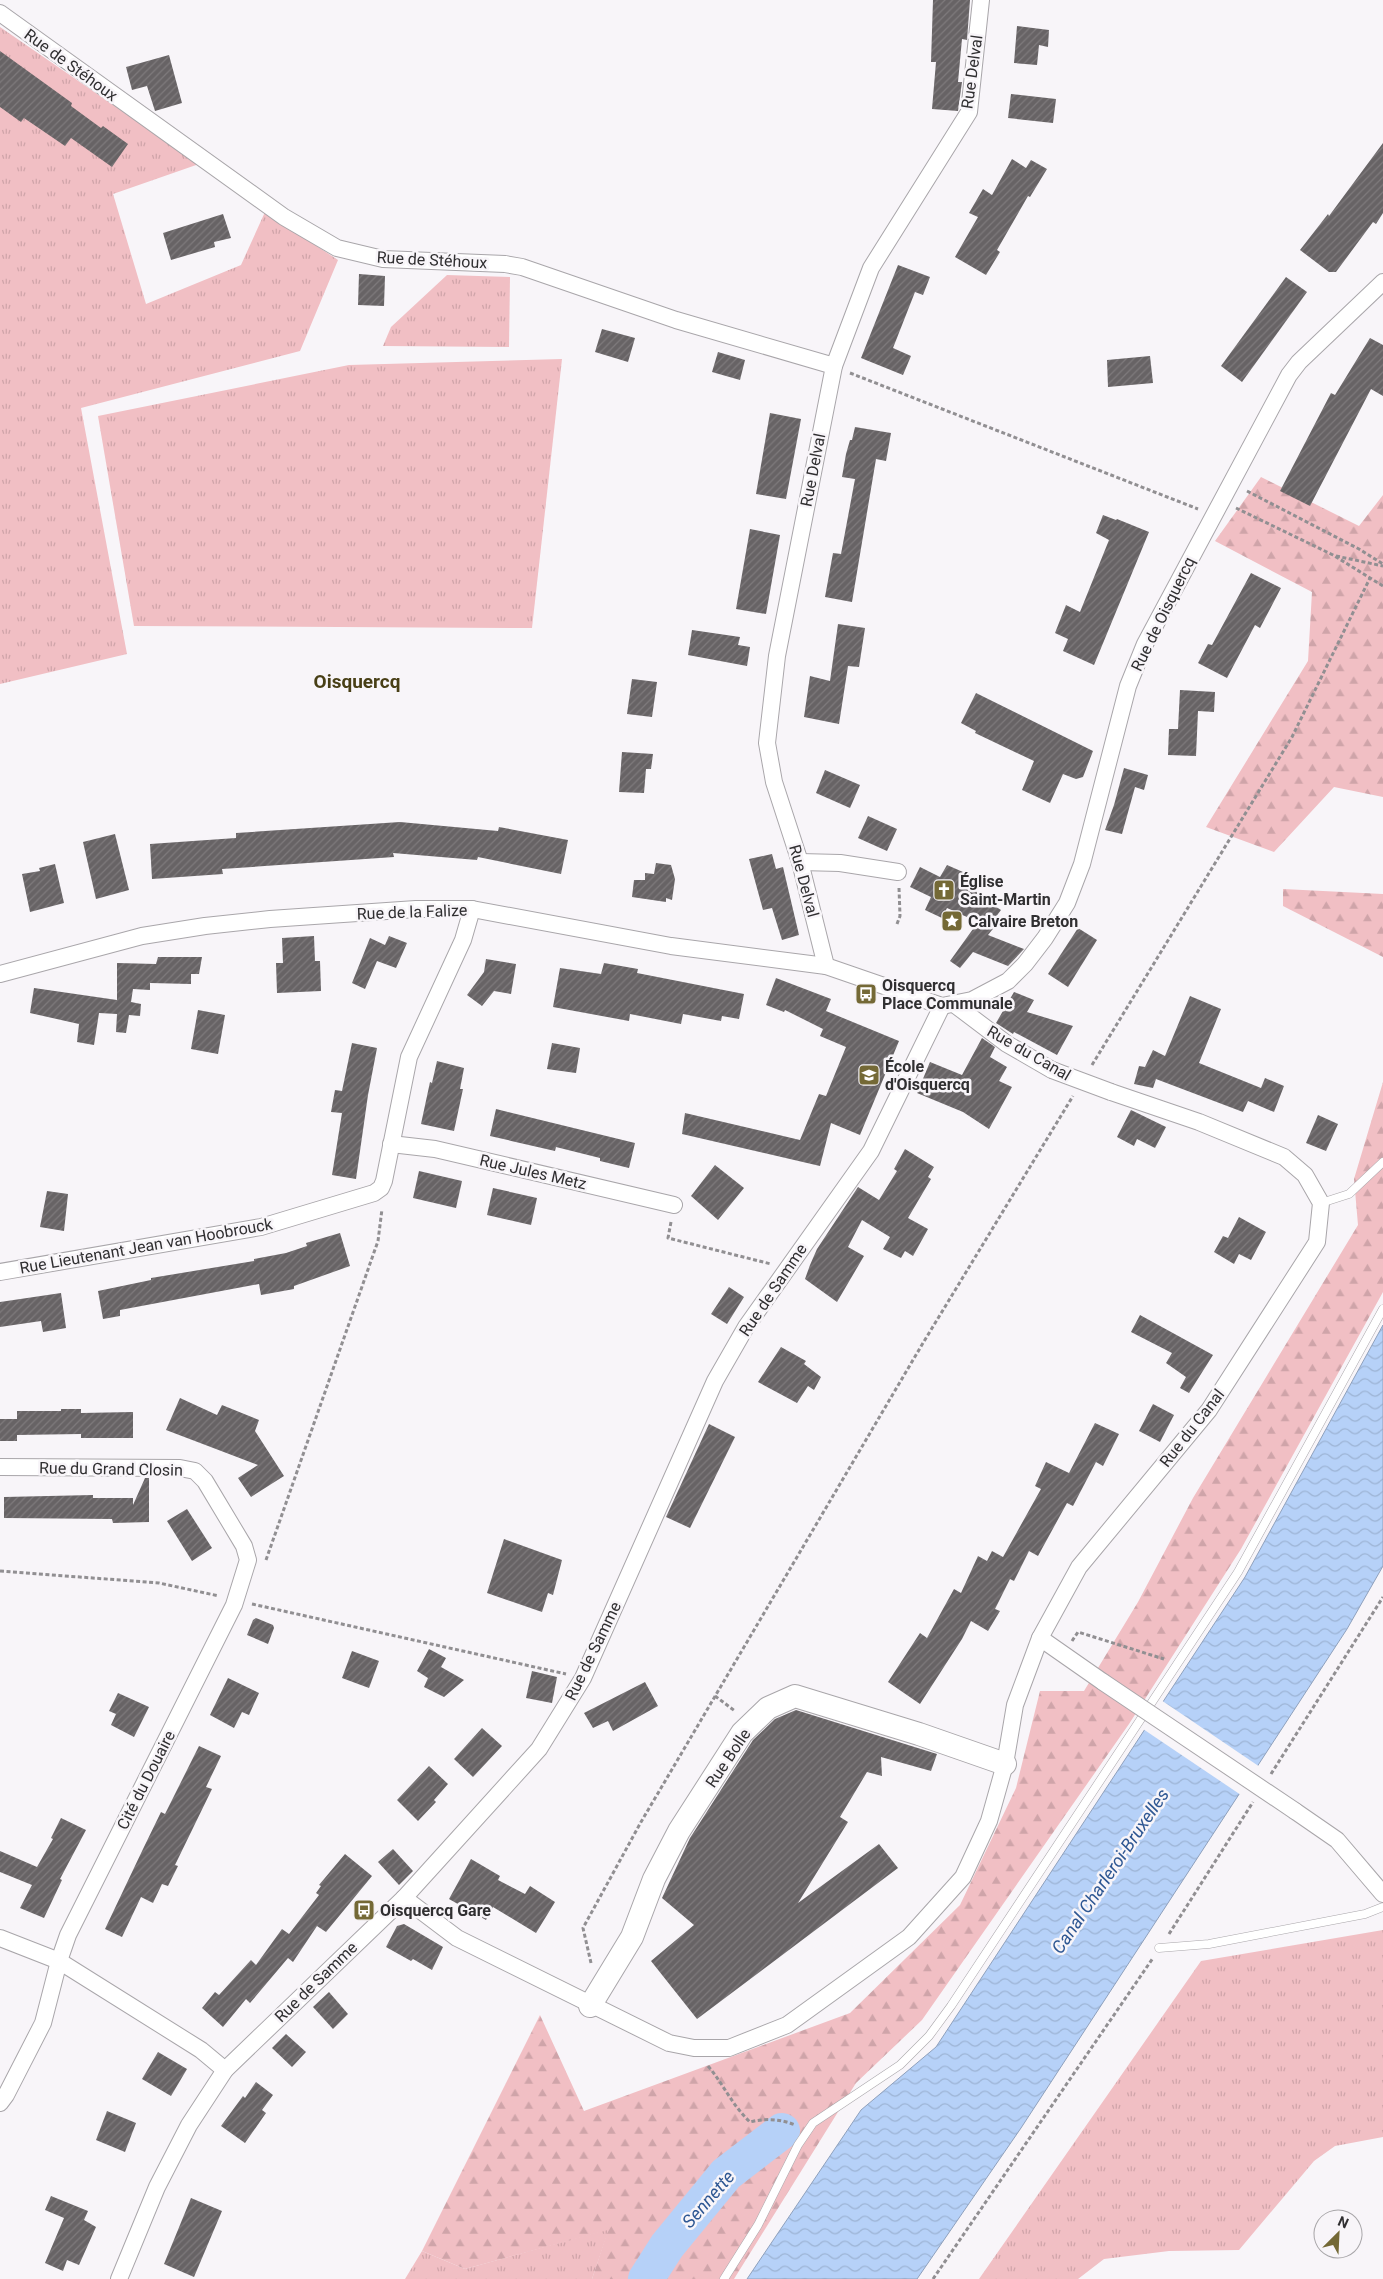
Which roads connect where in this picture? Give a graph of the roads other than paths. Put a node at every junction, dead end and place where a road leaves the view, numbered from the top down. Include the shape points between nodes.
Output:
1 (981, 0) edge
2 (0, 13) edge
3 (1383, 282) edge
4 (834, 366) junction
5 (800, 862) junction
6 (898, 872) road end
7 (472, 909) junction
8 (826, 966) junction
9 (0, 974) edge
10 (948, 1005) junction
11 (391, 1144) junction
12 (1383, 1162) edge
13 (1321, 1203) junction
14 (674, 1205) road end
15 (0, 1272) edge
16 (1383, 1309) edge
17 (0, 1467) edge
18 (235, 1600) joint
19 (1040, 1638) junction
20 (1005, 1764) junction
21 (1383, 1894) edge
22 (404, 1898) junction
23 (1383, 1907) edge
24 (0, 1938) edge
25 (1160, 1948) dead end
26 (59, 1960) junction
27 (594, 1999) junction
28 (224, 2070) junction
29 (0, 2103) edge
30 (119, 2279) edge
31 (724, 2279) edge

1 - 4 street, Rue Delval via 969,112 871,268
2 - 4 street, Rue de Stéhoux via 284,217 337,248 383,259 522,267 676,320
3 - 10 street, Rue de Oisquercq via 1289,375 1145,644 1128,686 1082,864 1067,903 1045,938 1008,981 972,1000
4 - 5 street, Rue Delval via 777,656 767,743 774,782
5 - 6 street via 840,863
5 - 8 street, Rue Delval
7 - 8 street, Rue de la Falize via 671,946
7 - 9 street, Rue de la Falize via 416,909 205,926 142,936
7 - 11 street via 463,940 409,1057
8 - 10 street, Rue de la Falize
10 - 13 street, Rue du Canal, bridge via 1052,1070 1199,1122 1284,1157 1305,1175
10 - 22 street, Rue de Samme via 871,1151 786,1268 715,1381 583,1678 539,1749
11 - 14 street, Rue Jules Metz via 435,1149
11 - 15 street, Rue Lieutenant Jean van Hoobrouck via 381,1188 367,1196 261,1228
12 - 13 lane via 1349,1194
13 - 19 street, Rue du Canal via 1317,1242 1210,1410 1080,1566
16 - 31 lane via 1238,1572 951,2006 929,2036 900,2065 812,2123 758,2225
17 - 18 street, Rue du Grand Closin via 180,1468 195,1471 205,1481 239,1538 248,1560
18 - 26 street, Cité du Douaire via 68,1935
19 - 20 street via 1015,1705
19 - 21 street, bridge via 1337,1840
20 - 27 street via 990,1821 963,1877 909,1937 787,2025 729,2048 694,2048 669,2043
20 - 27 street, Rue Bolle via 795,1696 768,1708 742,1733 679,1831 654,1879 632,1937
22 - 27 street via 457,1938 540,1978
22 - 28 street, Rue de Samme
23 - 25 lane via 1365,1914 1219,1942
24 - 26 street
26 - 28 street via 201,2050
26 - 29 street, Cité du Douaire via 43,2023
28 - 30 street, Rue de Samme via 189,2125 157,2187

